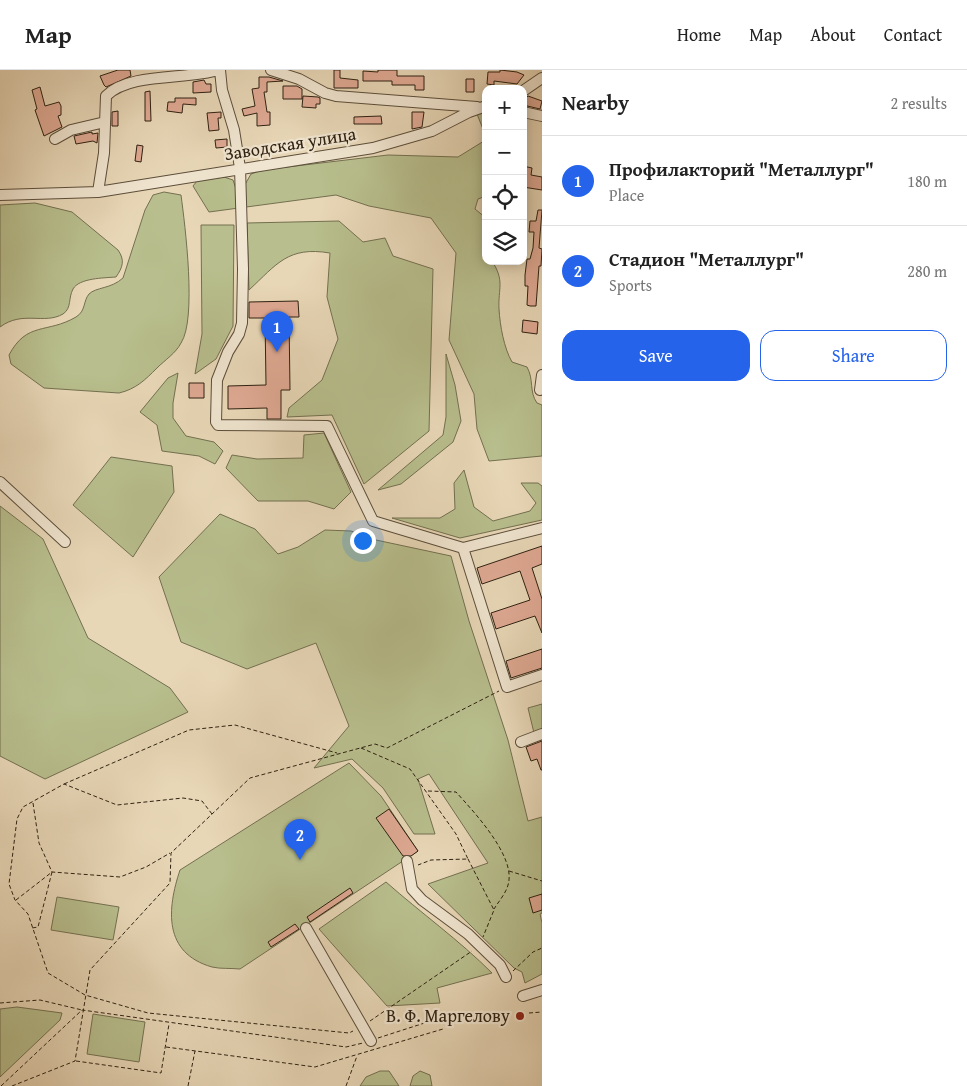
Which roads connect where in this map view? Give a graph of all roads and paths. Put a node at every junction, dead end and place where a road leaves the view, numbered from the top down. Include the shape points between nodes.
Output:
1 (219, 70) edge
2 (271, 70) edge
3 (542, 78) edge
4 (527, 88) edge
5 (482, 107) edge
6 (482, 108) edge
7 (527, 113) edge
8 (542, 116) edge
9 (105, 122) junction
10 (55, 140) dead end
11 (240, 168) junction
12 (98, 192) junction
13 (0, 195) edge
14 (542, 375) edge
15 (540, 390) dead end
16 (0, 482) edge
17 (542, 528) edge
18 (65, 542) dead end
19 (463, 548) junction
20 (542, 675) edge
21 (507, 687) junction
22 (542, 734) edge
23 (522, 742) dead end
24 (360, 748) junction
25 (340, 754) junction
26 (64, 784) junction
27 (427, 791) junction
28 (32, 802) junction
29 (212, 814) junction
30 (171, 853) junction
31 (468, 859) junction
32 (408, 865) joint
33 (509, 871) junction
34 (52, 872) junction
35 (542, 881) edge
36 (15, 900) junction
37 (494, 910) junction
38 (32, 928) junction
39 (306, 928) dead end
40 (480, 945) junction
41 (542, 948) edge
42 (506, 976) joint
43 (542, 990) edge
44 (85, 995) junction
45 (523, 996) dead end
46 (0, 1004) edge
47 (82, 1010) junction
48 (542, 1012) edge
49 (529, 1013) dead end
50 (440, 1018) dead end
51 (169, 1024) junction
52 (362, 1026) junction
53 (443, 1029) dead end
54 (371, 1041) junction
55 (166, 1047) junction
56 (195, 1051) junction
57 (357, 1055) junction
58 (76, 1061) junction
59 (1, 1086) edge
60 (12, 1086) edge
61 (188, 1086) edge
62 (346, 1086) edge

1 - 9 street via 147,80 113,90 105,98
1 - 11 street
2 - 5 street, Заводская улица via 299,79 330,95
3 - 4 street
6 - 11 street, Заводская улица via 402,141
7 - 8 street
9 - 10 street via 71,130
9 - 12 street
11 - 12 street, Заводская улица
11 - 19 street via 242,323 217,380 216,422 221,426 327,426 373,521
12 - 13 street, Заводская улица
14 - 15 street
16 - 18 street
17 - 19 street
19 - 21 street
20 - 21 street
21 - 24 path via 387,748 375,744
22 - 23 street
24 - 25 path
24 - 27 path via 410,769
25 - 26 path via 235,725 189,730
25 - 29 path via 250,778
26 - 28 path
26 - 29 path via 117,805 183,798 202,801
27 - 31 path via 456,834
27 - 33 path via 456,792 483,822
28 - 34 path via 39,842
28 - 36 path via 23,807 17,819 9,884
29 - 30 path
30 - 34 path via 146,868 120,877
30 - 44 path via 170,883 90,970
31 - 32 path via 431,860
31 - 37 path
32 - 40 street via 412,888 417,894
33 - 35 path
33 - 37 path via 508,885
34 - 36 path
34 - 38 path via 38,927
36 - 38 path via 28,914
37 - 40 path
38 - 44 path via 48,973
39 - 52 street
40 - 42 street
40 - 52 path
41 - 42 path
43 - 45 street
44 - 47 path
44 - 52 path via 148,1013 349,1033
46 - 47 path via 40,1000
47 - 51 path
47 - 58 path
47 - 59 path
48 - 49 path
50 - 54 path
51 - 54 path via 346,1047
51 - 55 path
52 - 54 street
53 - 57 path
55 - 56 path
55 - 58 path via 161,1073
56 - 57 path via 315,1067
56 - 61 path
57 - 62 path
58 - 60 path

